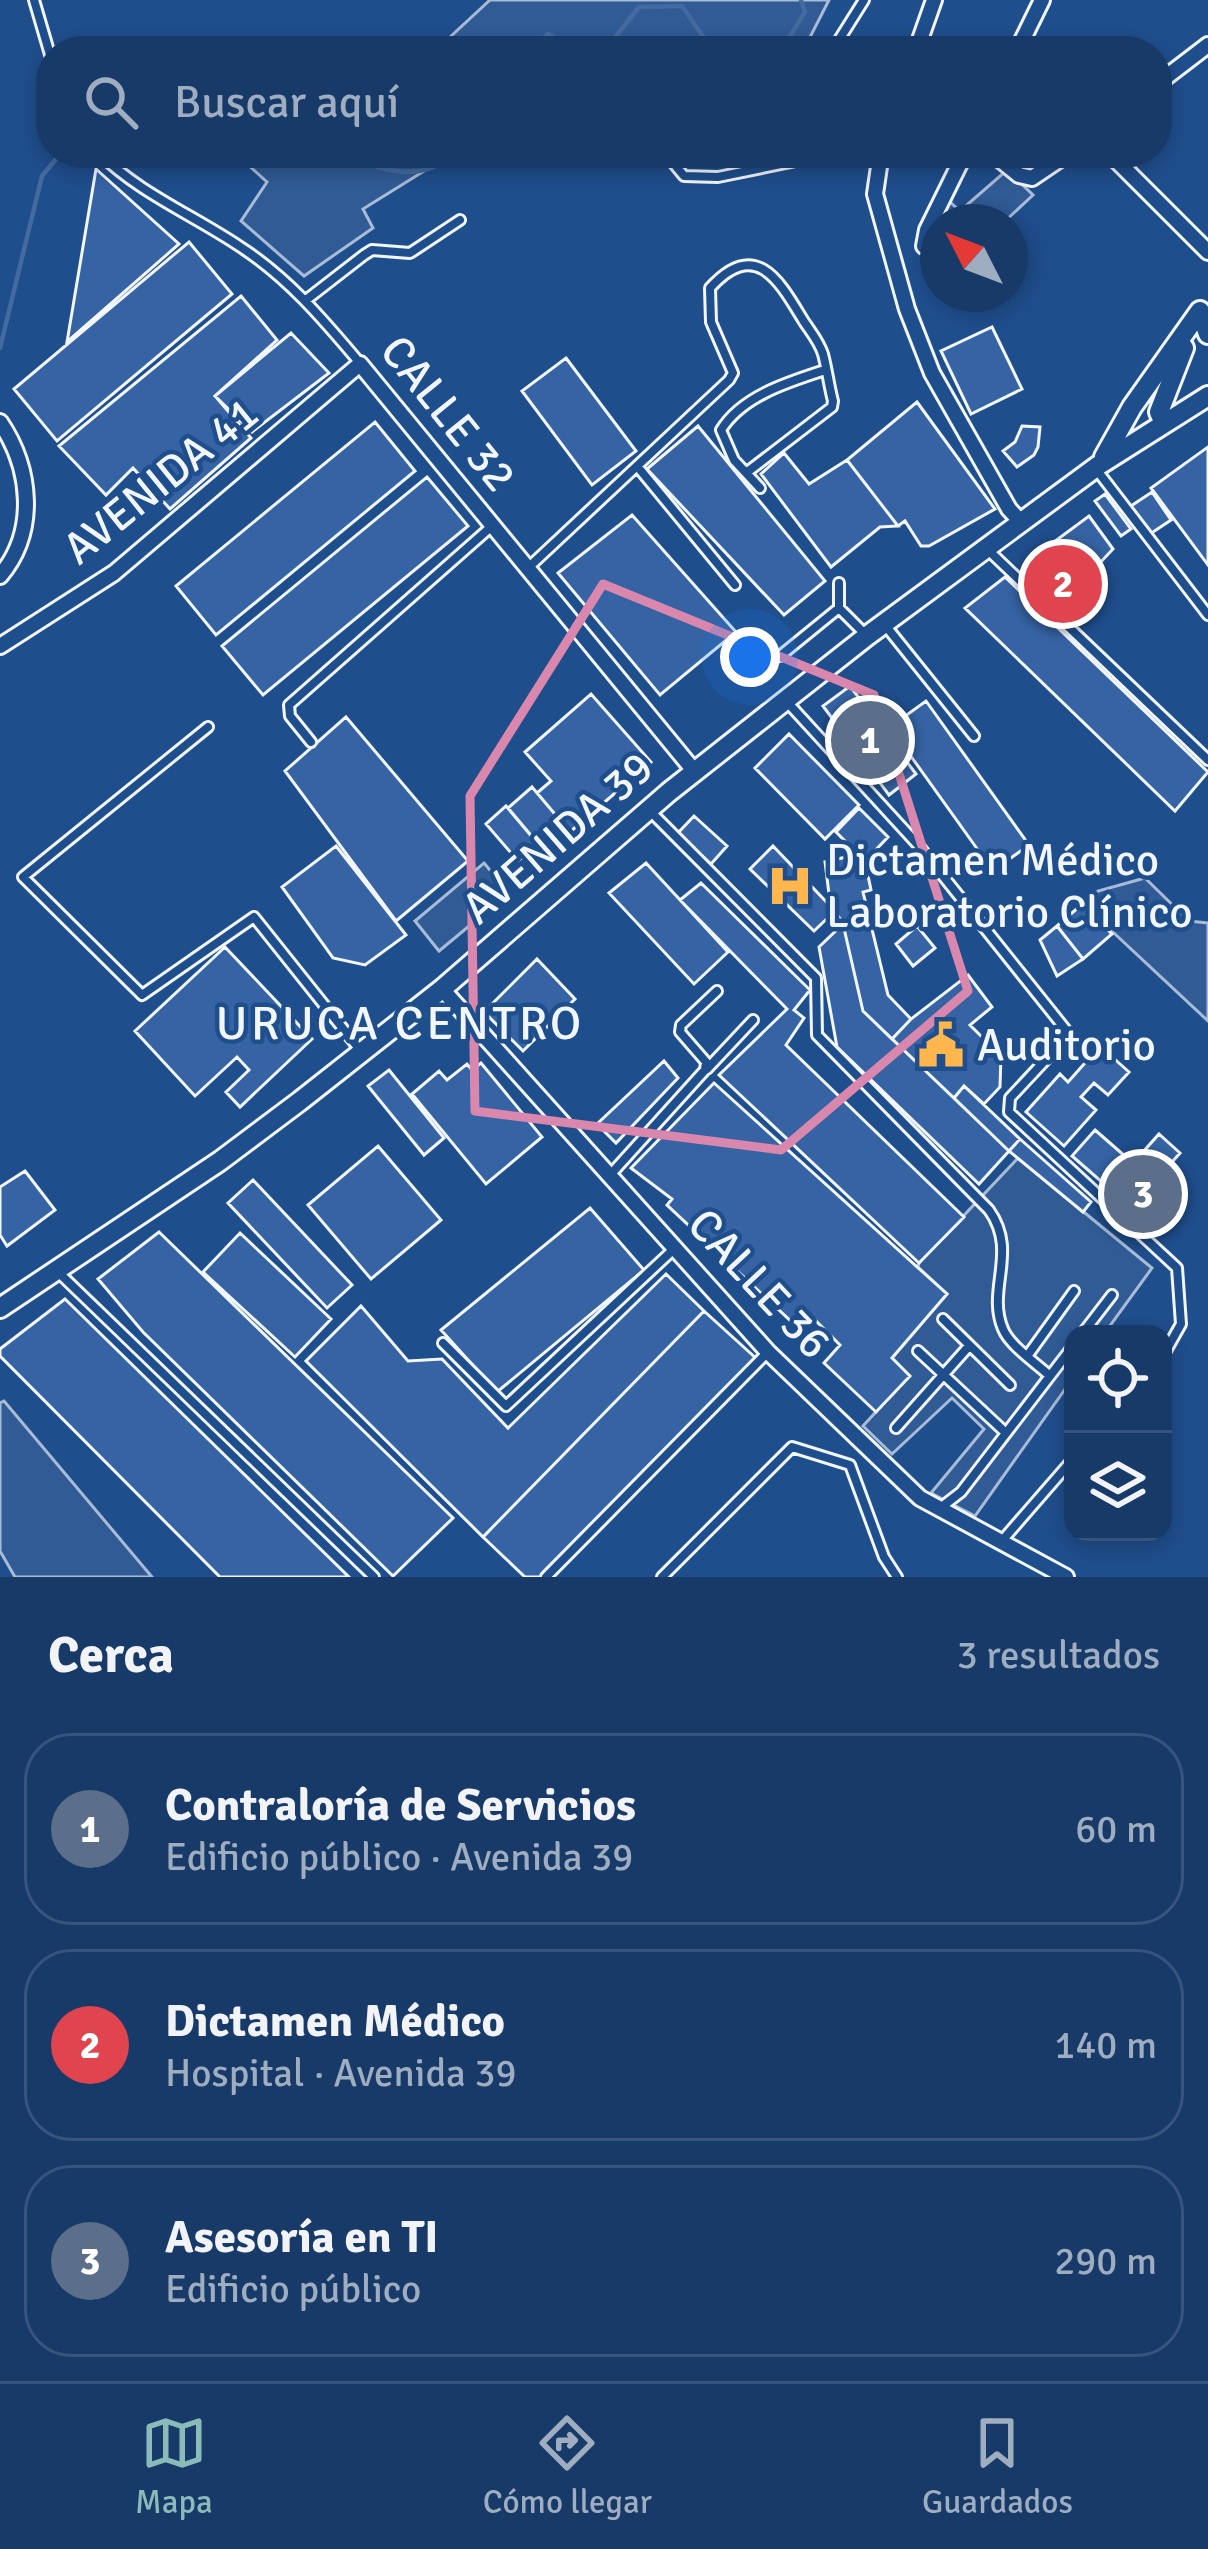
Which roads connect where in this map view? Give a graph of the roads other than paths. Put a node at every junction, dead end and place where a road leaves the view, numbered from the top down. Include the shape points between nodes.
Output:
1 (34, 0) edge
2 (864, 0) edge
3 (934, 0) edge
4 (1042, 0) edge
5 (45, 36) edge
6 (841, 36) edge
7 (921, 36) edge
8 (1024, 36) edge
9 (1208, 45) edge
10 (1172, 73) edge
11 (115, 168) edge
12 (678, 168) edge
13 (762, 168) edge
14 (878, 168) edge
15 (957, 168) edge
16 (1012, 168) edge
17 (1050, 168) edge
18 (1124, 168) edge
19 (939, 204) edge
20 (460, 220) dead end
21 (1208, 252) edge
22 (306, 300) junction
23 (1204, 305) edge
24 (1208, 334) edge
25 (360, 364) junction
26 (825, 370) junction
27 (1208, 396) edge
28 (0, 422) edge
29 (1163, 422) junction
30 (637, 466) junction
31 (1097, 466) junction
32 (746, 473) junction
33 (760, 488) dead end
34 (1021, 522) junction
35 (493, 526) junction
36 (986, 548) junction
37 (528, 568) junction
38 (0, 576) edge
39 (839, 584) dead end
40 (736, 585) dead end
41 (839, 608) junction
42 (1208, 615) edge
43 (884, 624) junction
44 (867, 636) junction
45 (0, 646) edge
46 (780, 656) dead end
47 (786, 700) junction
48 (208, 728) dead end
49 (974, 736) dead end
50 (310, 742) dead end
51 (1208, 760) edge
52 (695, 772) junction
53 (648, 809) junction
54 (442, 989) junction
55 (717, 991) dead end
56 (753, 1020) dead end
57 (363, 1053) junction
58 (706, 1070) junction
59 (610, 1175) junction
60 (675, 1248) junction
61 (57, 1271) junction
62 (1074, 1291) dead end
63 (1112, 1295) dead end
64 (0, 1308) edge
65 (943, 1319) dead end
66 (1089, 1325) edge
67 (1172, 1340) edge
68 (443, 1343) dead end
69 (969, 1346) junction
70 (918, 1351) dead end
71 (768, 1352) junction
72 (1028, 1355) junction
73 (1064, 1358) edge
74 (944, 1375) junction
75 (1050, 1376) junction
76 (1010, 1385) dead end
77 (896, 1428) dead end
78 (1006, 1433) junction
79 (1064, 1470) edge
80 (938, 1510) junction
81 (1000, 1543) junction
82 (374, 1577) edge
83 (546, 1577) edge
84 (662, 1577) edge
85 (897, 1577) edge
86 (1066, 1577) edge

1 - 5 lane
2 - 6 lane
3 - 7 street
4 - 8 street
9 - 10 street
11 - 22 lane, CALLE 32 via 238,245
12 - 13 lane via 685,176 718,177
14 - 34 street via 875,194 932,373
15 - 19 street
16 - 17 street via 1025,178
18 - 21 street
20 - 22 lane via 410,253 372,250
22 - 25 lane, CALLE 32
23 - 24 main road
23 - 29 main road via 1168,382
23 - 31 main road
25 - 35 street, CALLE 32
25 - 45 street, AVENIDA 41 via 114,573
26 - 30 lane via 822,349 774,273 757,267 721,276 710,288 711,322 733,373
26 - 32 lane via 832,407
26 - 32 lane via 768,391 725,423 723,441
27 - 29 main road, AVENIDA 39
28 - 38 street via 13,441 28,508
29 - 31 main road, AVENIDA 39
30 - 37 lane
30 - 40 lane
31 - 34 main road, AVENIDA 39
31 - 42 lane
32 - 33 lane
34 - 36 main road, AVENIDA 39
35 - 37 street, CALLE 32
35 - 50 lane via 289,705
36 - 43 main road, AVENIDA 39
36 - 51 lane
37 - 52 street, CALLE 32
39 - 41 lane
41 - 44 lane
41 - 46 lane
43 - 44 main road, AVENIDA 39
43 - 49 lane
44 - 47 main road, AVENIDA 39
47 - 52 main road, AVENIDA 39
47 - 67 lane via 919,846 1066,1030 1010,1098 1009,1112 1177,1268 1181,1324
48 - 57 lane via 23,877 142,995 254,917
52 - 53 main road, AVENIDA 39
53 - 54 main road, AVENIDA 39
53 - 72 lane via 816,978 817,1035 1000,1224 1005,1258 997,1306 1004,1333
54 - 57 main road, AVENIDA 39
54 - 59 street, CALLE 36
55 - 58 lane via 680,1032
56 - 58 lane
57 - 61 main road, AVENIDA 39
58 - 59 lane
59 - 60 street, CALLE 36
60 - 68 lane via 506,1406
60 - 71 street, CALLE 36
61 - 64 main road, AVENIDA 39
61 - 82 lane
62 - 72 lane
63 - 66 lane
65 - 69 lane
69 - 74 lane
69 - 76 lane
70 - 74 lane
71 - 80 street, CALLE 36
71 - 83 lane
72 - 75 lane
73 - 75 lane
74 - 77 lane
74 - 78 lane
75 - 78 lane
78 - 80 lane
79 - 81 lane
80 - 81 street, CALLE 36
81 - 86 street, CALLE 36
84 - 85 lane via 792,1447 850,1465

